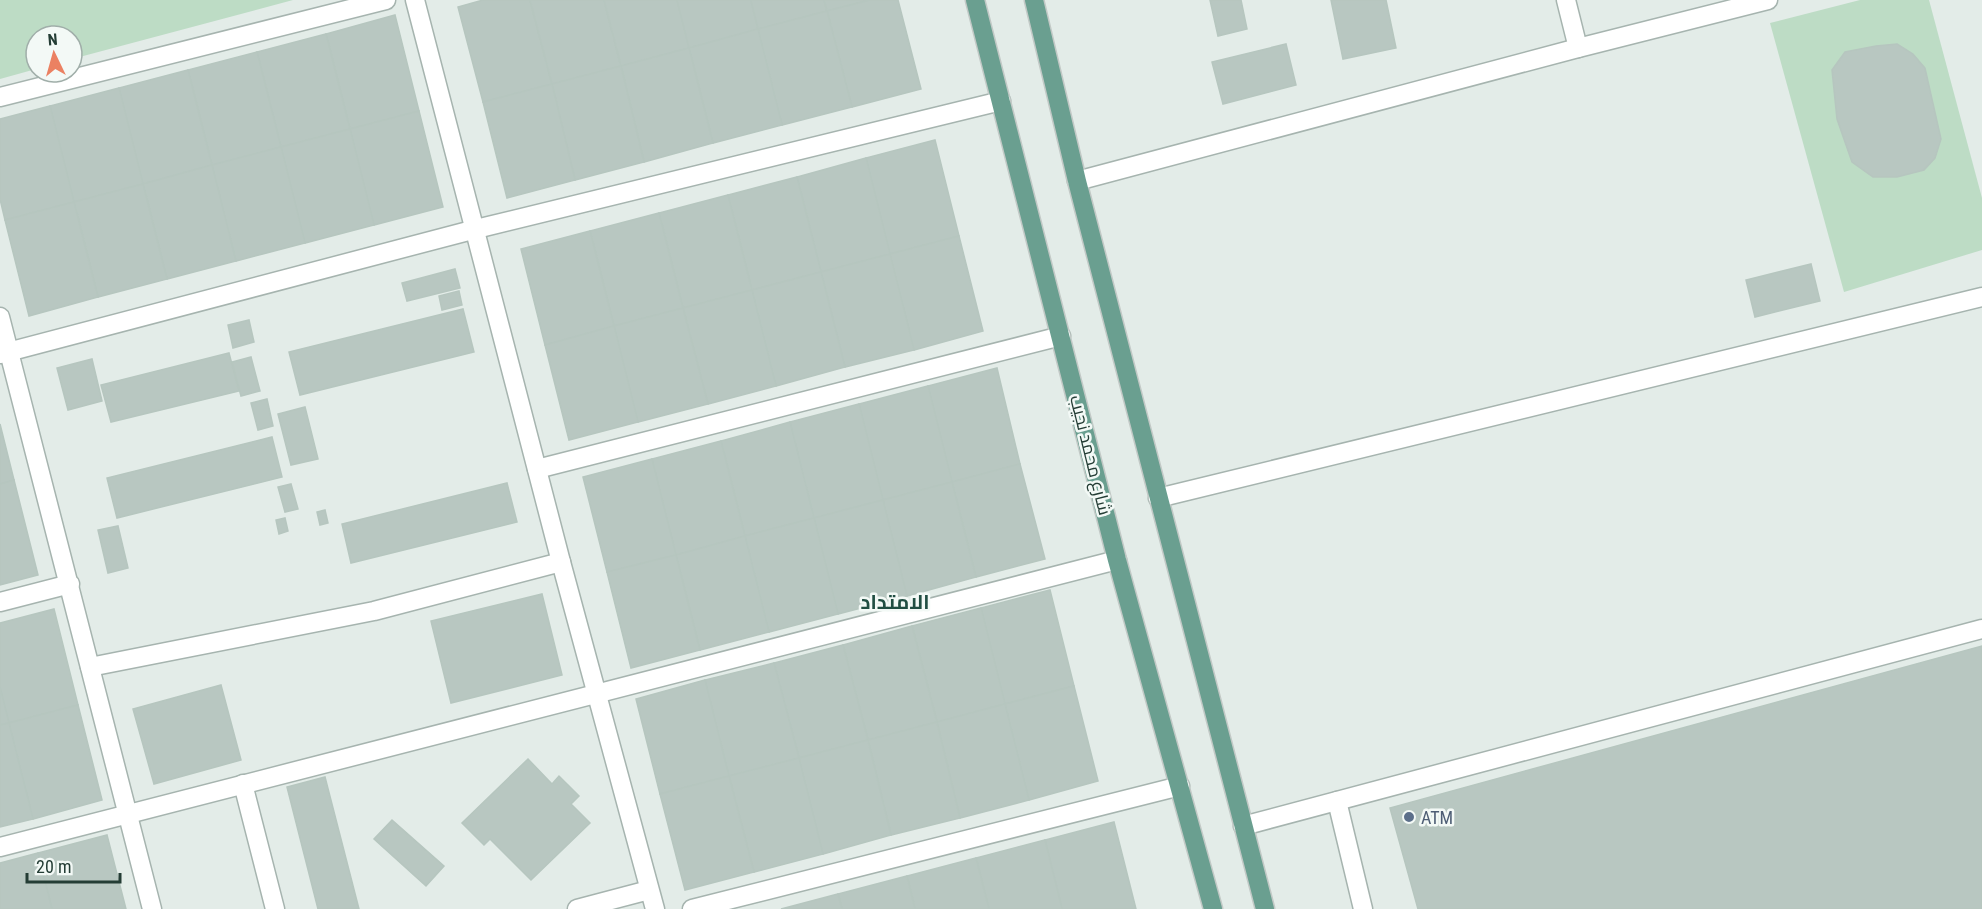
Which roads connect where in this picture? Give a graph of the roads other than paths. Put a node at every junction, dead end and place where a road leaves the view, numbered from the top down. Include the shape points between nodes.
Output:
1 (386, 0) edge
2 (416, 0) edge
3 (975, 0) edge
4 (1034, 0) edge
5 (1566, 0) edge
6 (1768, 0) edge
7 (1578, 48) junction
8 (0, 97) edge
9 (1001, 101) junction
10 (1077, 180) junction
11 (476, 229) junction
12 (1982, 297) edge
13 (0, 317) edge
14 (1061, 336) junction
15 (4, 353) edge
16 (537, 469) junction
17 (1158, 498) junction
18 (1117, 560) junction
19 (561, 562) junction
20 (70, 584) junction
21 (0, 602) edge
22 (1982, 629) edge
23 (90, 667) junction
24 (596, 693) junction
25 (243, 784) junction
26 (1180, 786) junction
27 (1337, 801) junction
28 (128, 813) junction
29 (1243, 826) junction
30 (0, 847) edge
31 (649, 890) junction
32 (152, 909) edge
33 (275, 909) edge
34 (577, 909) edge
35 (655, 909) edge
36 (692, 909) edge
37 (1213, 909) edge
38 (1265, 909) edge
39 (1363, 909) edge

1 - 8 street
2 - 11 street
3 - 9 main road, شارع محمد نجيب
4 - 10 main road
5 - 7 street
6 - 7 street
7 - 10 street
9 - 11 street
9 - 14 main road, شارع محمد نجيب
10 - 17 main road
11 - 15 street
11 - 16 street
12 - 17 street
13 - 15 street
14 - 16 street
14 - 18 main road, شارع محمد نجيب
15 - 20 street
16 - 19 street
17 - 29 main road
18 - 24 street
18 - 26 main road, شارع محمد نجيب
19 - 23 street via 374,611
19 - 24 street
20 - 21 street
20 - 23 street
22 - 27 street
23 - 28 street
24 - 25 street
24 - 31 street
25 - 28 street
25 - 33 street
26 - 36 street
26 - 37 main road, شارع محمد نجيب
27 - 29 street
27 - 39 street
28 - 30 street
28 - 32 street
29 - 38 main road
31 - 34 street
31 - 35 street

